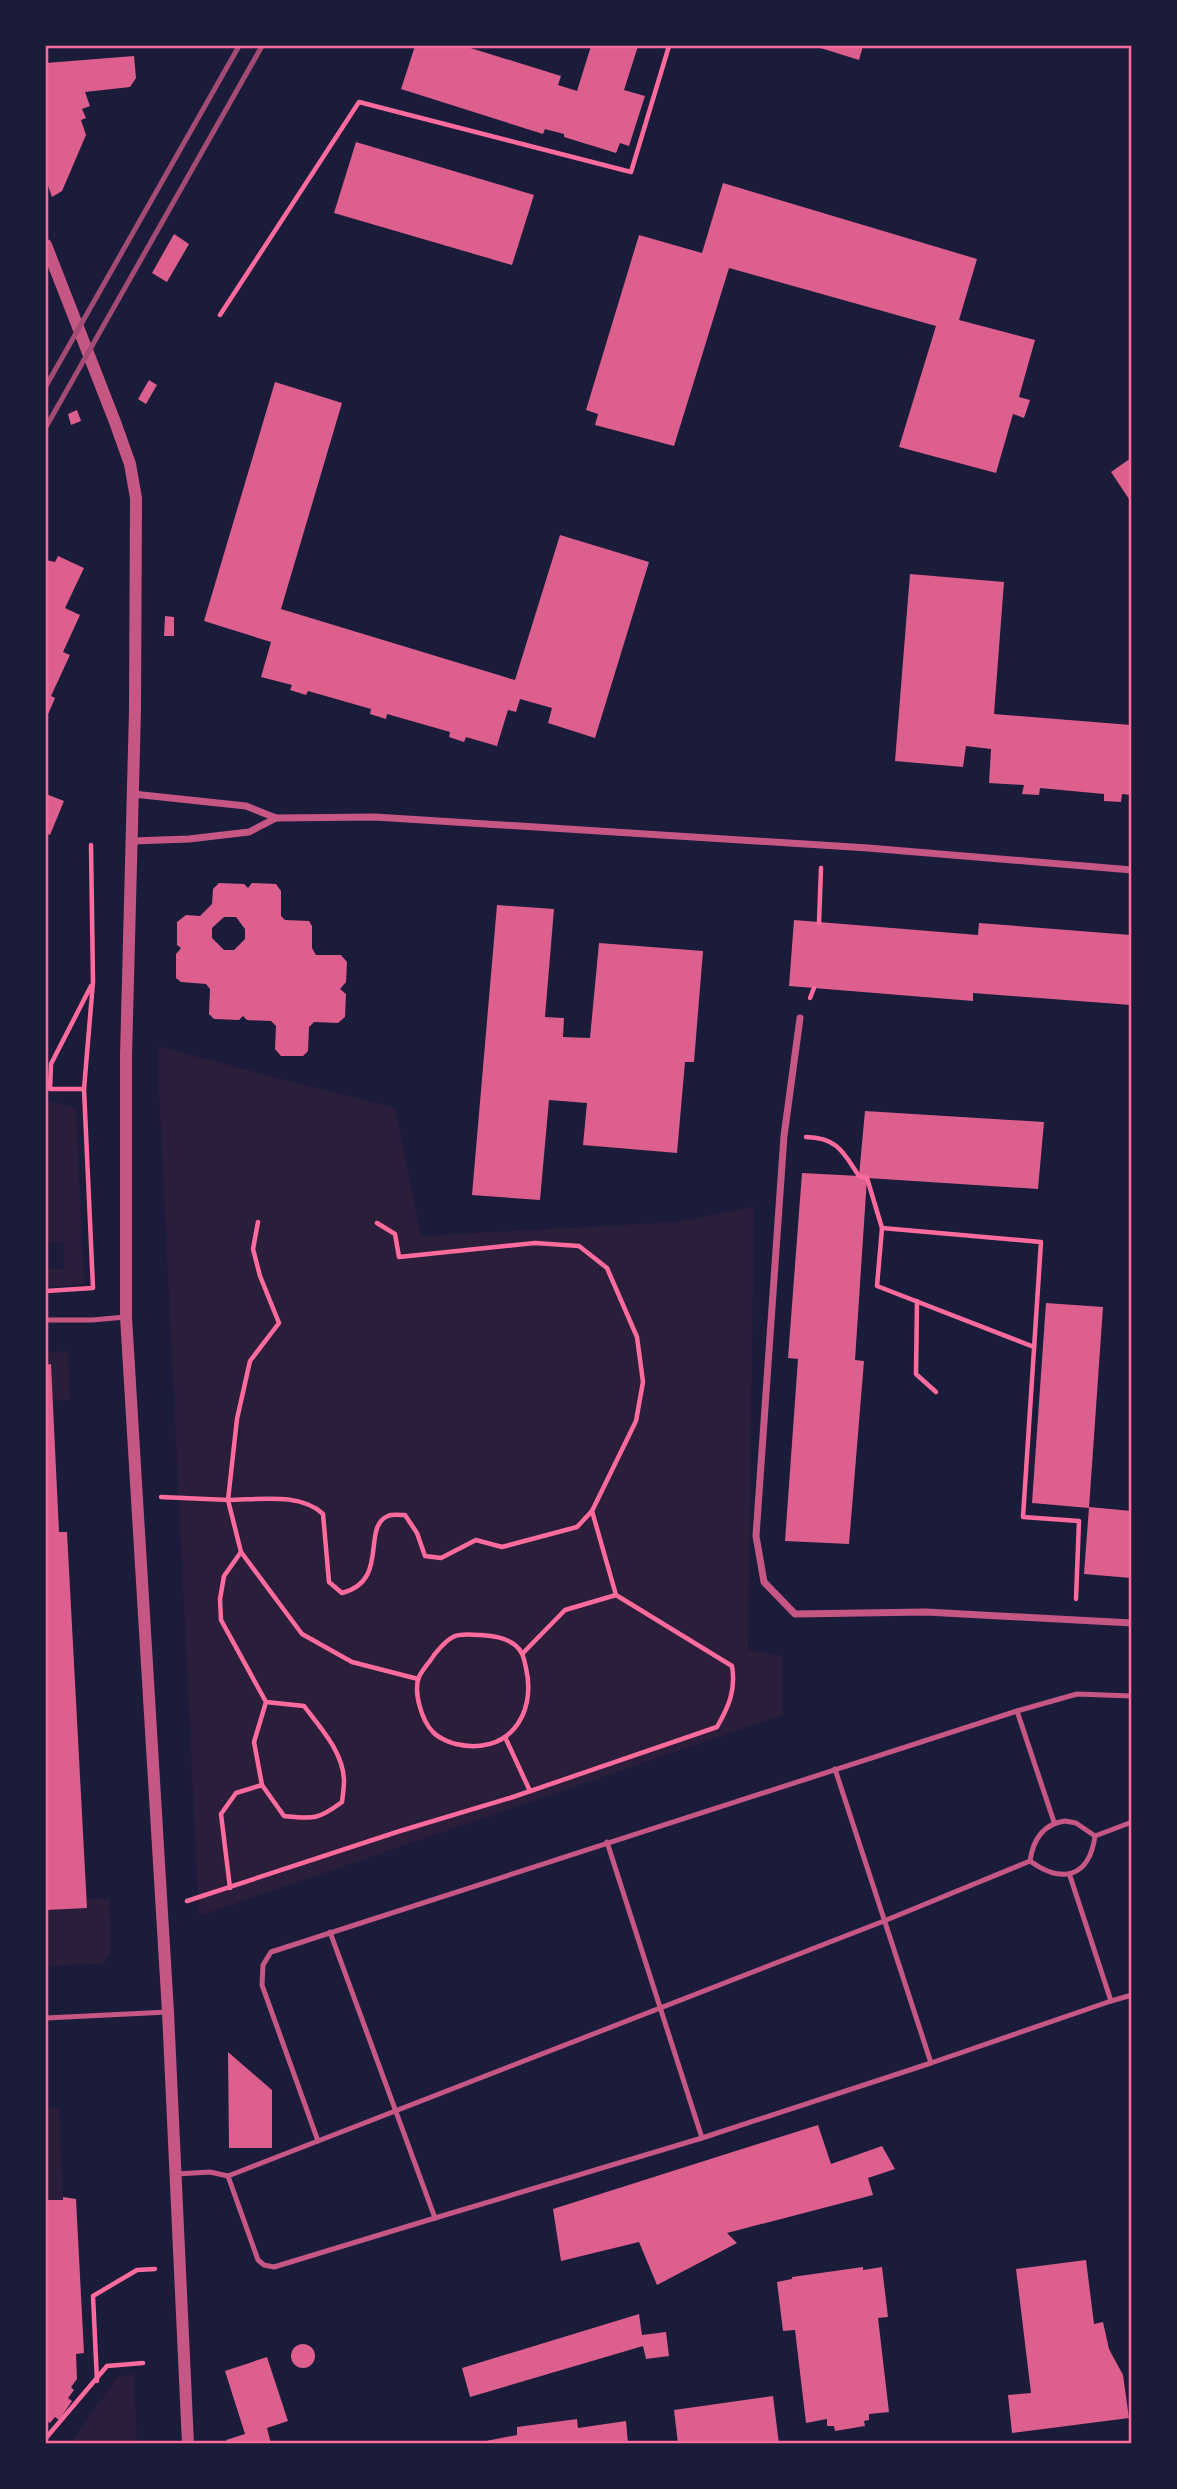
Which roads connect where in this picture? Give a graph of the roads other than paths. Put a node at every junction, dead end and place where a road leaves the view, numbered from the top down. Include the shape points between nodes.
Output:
1 (46, 245) edge
2 (133, 794) junction
3 (276, 818) junction
4 (132, 841) junction
5 (1132, 870) edge
6 (800, 1018) dead end
7 (126, 1317) junction
8 (46, 1320) edge
9 (1132, 1623) edge
10 (1132, 1696) edge
11 (1017, 1711) junction
12 (835, 1769) junction
13 (1054, 1822) junction
14 (1132, 1822) edge
15 (1095, 1836) junction
16 (607, 1842) junction
17 (1030, 1861) junction
18 (1070, 1876) junction
19 (884, 1921) junction
20 (330, 1932) junction
21 (1132, 1996) edge
22 (1111, 2001) junction
23 (661, 2008) junction
24 (168, 2012) junction
25 (46, 2018) edge
26 (930, 2063) junction
27 (396, 2110) junction
28 (702, 2138) junction
29 (317, 2141) junction
30 (176, 2174) junction
31 (228, 2176) junction
32 (435, 2218) junction
33 (188, 2444) edge

1 - 2 street via 130,464 136,498
2 - 3 street via 246,806
2 - 4 street
3 - 4 street via 249,832
3 - 5 street via 375,817
4 - 7 street
6 - 9 street via 784,1136 756,1536 764,1582 795,1614 926,1612
7 - 8 lane
7 - 24 street
10 - 11 lane via 1077,1694
11 - 12 lane
11 - 13 lane
12 - 16 lane
12 - 19 lane
13 - 15 lane via 1076,1823
13 - 17 lane via 1037,1839
14 - 15 lane
15 - 18 lane via 1088,1859
16 - 20 lane
16 - 23 lane
17 - 18 lane via 1048,1872
17 - 19 lane
18 - 22 lane
19 - 23 lane
19 - 26 lane
20 - 27 lane
20 - 29 lane via 271,1952 263,1965 262,1985
21 - 22 lane
22 - 26 lane
23 - 27 lane
23 - 28 lane
24 - 25 lane
24 - 30 street
26 - 28 lane
27 - 29 lane
27 - 32 lane
28 - 32 lane
29 - 31 lane
30 - 31 lane
30 - 33 street
31 - 32 lane via 258,2260 264,2265 274,2267

